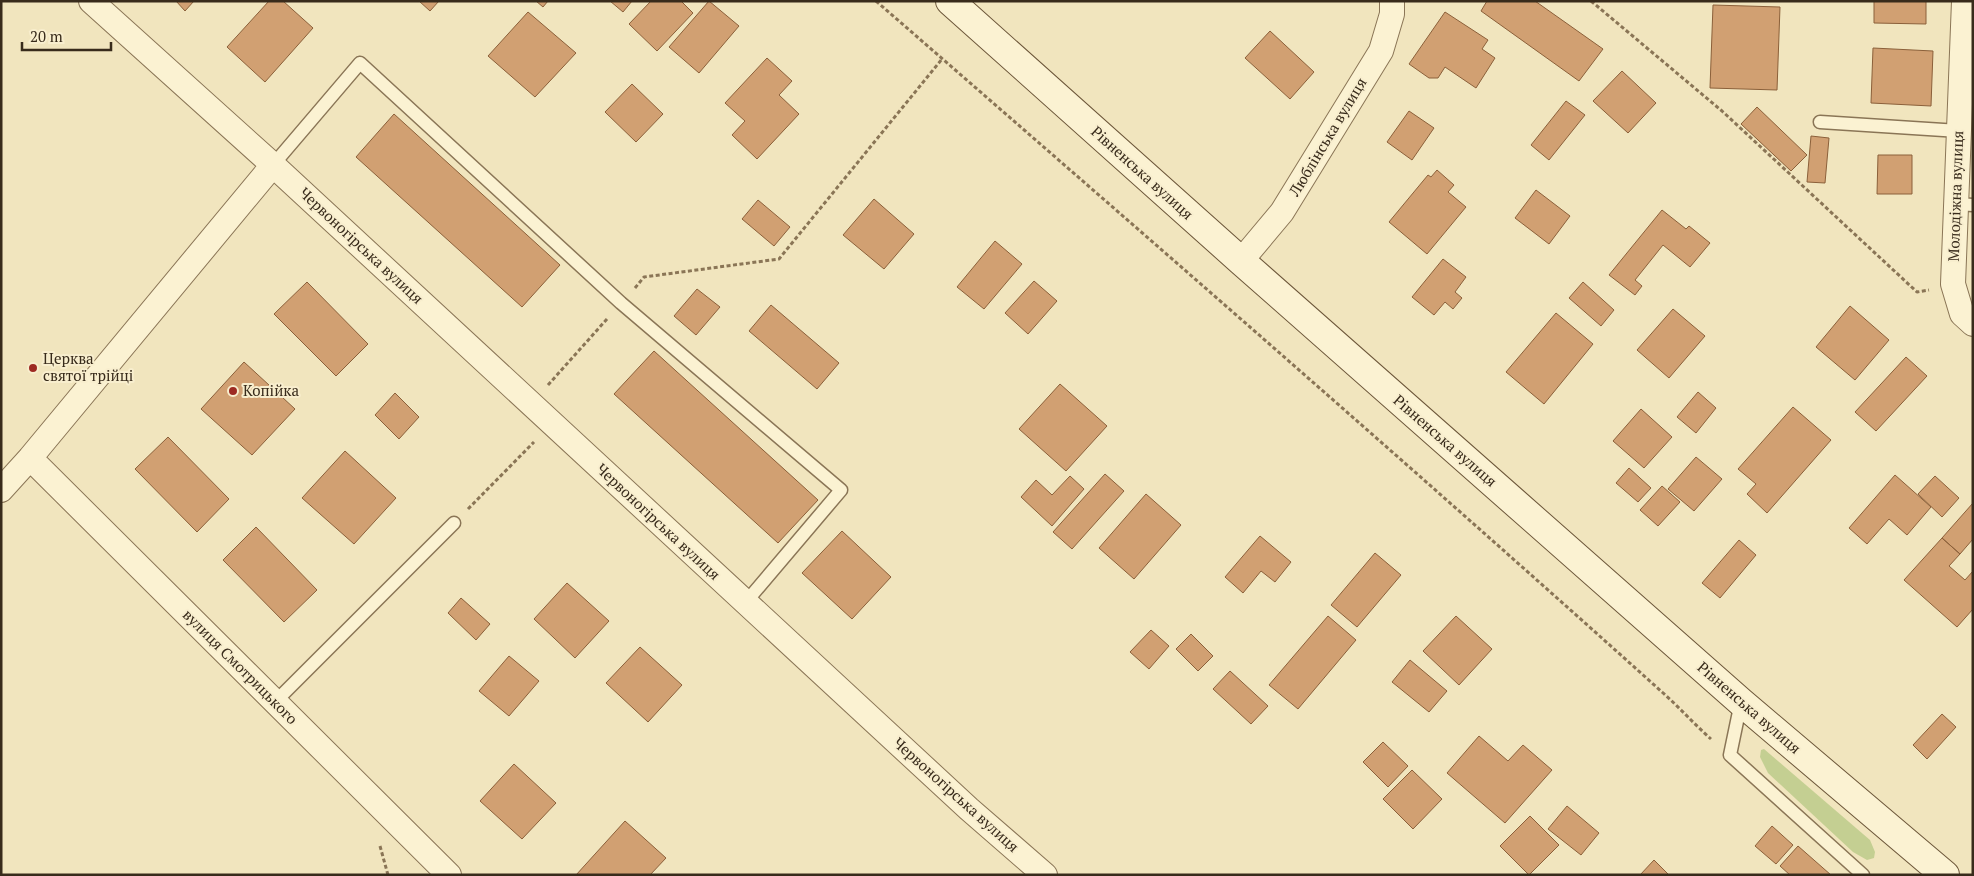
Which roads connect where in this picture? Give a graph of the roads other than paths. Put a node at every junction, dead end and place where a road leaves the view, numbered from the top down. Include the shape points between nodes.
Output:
1 (91, 1) edge
2 (950, 1) edge
3 (1392, 1) edge
4 (1964, 1) edge
5 (1968, 27) edge
6 (1820, 122) dead end
7 (1959, 131) junction
8 (273, 166) junction
9 (1964, 205) edge
10 (1241, 261) junction
11 (1973, 324) edge
12 (30, 458) junction
13 (1, 490) edge
14 (454, 523) road end
15 (746, 602) junction
16 (275, 702) junction
17 (1741, 702) junction
18 (449, 875) edge
19 (1045, 875) edge
20 (1863, 875) edge
21 (1945, 875) edge

1 - 8 street, Червоногірська вулиця
2 - 10 main road, Рівненська вулиця
3 - 10 street, Люблінська вулиця via 1392,14 1381,51 1282,212
4 - 5 street, Молодіжна вулиця
5 - 7 street, Молодіжна вулиця
6 - 7 lane
7 - 9 street, Молодіжна вулиця
8 - 12 street
8 - 15 street, Червоногірська вулиця
8 - 15 lane via 360,64 621,303 841,490
9 - 11 street, Молодіжна вулиця via 1953,284 1962,314
10 - 17 main road, Рівненська вулиця
12 - 13 street
12 - 16 street, вулиця Смотрицького
14 - 16 lane
15 - 19 street, Червоногірська вулиця via 969,809
16 - 18 street, вулиця Смотрицького
17 - 20 lane via 1730,755
17 - 21 main road, Рівненська вулиця

